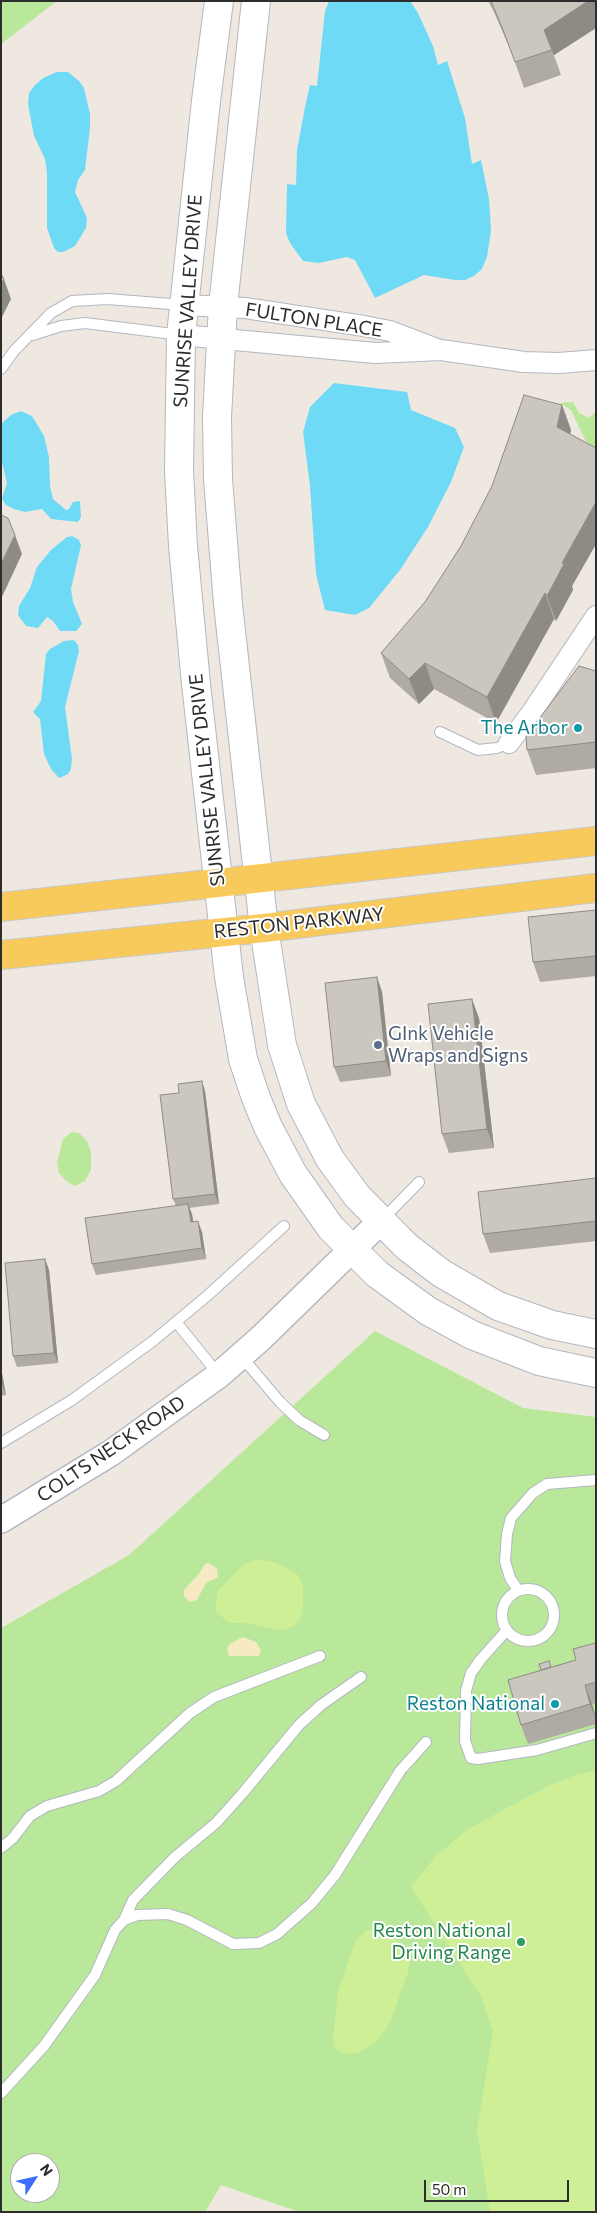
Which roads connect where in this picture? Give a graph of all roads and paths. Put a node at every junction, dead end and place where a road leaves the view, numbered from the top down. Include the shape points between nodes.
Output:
1 (219, 1) edge
2 (256, 1) edge
3 (184, 305) junction
4 (223, 306) junction
5 (181, 334) junction
6 (30, 336) junction
7 (221, 339) junction
8 (441, 350) junction
9 (596, 360) edge
10 (1, 369) edge
11 (596, 616) edge
12 (440, 732) dead end
13 (509, 743) joint
14 (596, 841) edge
15 (259, 878) junction
16 (219, 883) junction
17 (596, 888) edge
18 (1, 907) edge
19 (264, 928) junction
20 (224, 932) junction
21 (1, 955) edge
22 (419, 1182) dead end
23 (380, 1222) junction
24 (284, 1226) dead end
25 (351, 1250) junction
26 (176, 1322) junction
27 (596, 1334) edge
28 (241, 1356) junction
29 (596, 1373) edge
30 (219, 1374) junction
31 (324, 1436) dead end
32 (1, 1443) edge
33 (596, 1480) edge
34 (1, 1520) edge
35 (518, 1590) junction
36 (507, 1630) junction
37 (320, 1656) dead end
38 (361, 1677) dead end
39 (596, 1733) edge
40 (426, 1742) dead end
41 (1, 1848) edge
42 (124, 1920) junction
43 (1, 2093) edge

1 - 3 main road, SUNRISE VALLEY DRIVE
2 - 4 main road, SUNRISE VALLEY DRIVE
3 - 4 street, FULTON PLACE
3 - 5 main road, SUNRISE VALLEY DRIVE
3 - 6 lane via 108,299 72,301 57,308
4 - 7 main road, SUNRISE VALLEY DRIVE
4 - 8 street, FULTON PLACE via 390,331
5 - 6 lane via 85,323 61,326
5 - 7 street, FULTON PLACE
5 - 16 main road, SUNRISE VALLEY DRIVE via 182,538
6 - 10 lane
7 - 8 street, FULTON PLACE via 375,353
7 - 15 main road, SUNRISE VALLEY DRIVE via 217,417 220,514
8 - 9 street, FULTON PLACE via 524,362
11 - 13 street
12 - 13 lane via 478,750
14 - 15 main road
15 - 16 main road
15 - 19 main road, SUNRISE VALLEY DRIVE
16 - 18 main road
16 - 20 main road, SUNRISE VALLEY DRIVE
17 - 19 main road, RESTON PARKWAY
19 - 20 main road, RESTON PARKWAY
19 - 23 main road, SUNRISE VALLEY DRIVE via 279,1031 301,1104 330,1159
20 - 21 main road, RESTON PARKWAY
20 - 25 main road, SUNRISE VALLEY DRIVE via 240,1046 256,1098 292,1174 330,1228
22 - 23 lane
23 - 25 street, COLTS NECK ROAD
23 - 27 main road, SUNRISE VALLEY DRIVE via 428,1263 487,1301 552,1325
24 - 26 lane
25 - 28 street, COLTS NECK ROAD
25 - 29 main road, SUNRISE VALLEY DRIVE via 408,1298 472,1336 533,1359
26 - 30 lane
26 - 32 lane via 72,1400
28 - 30 street, COLTS NECK ROAD
28 - 31 lane via 280,1402
30 - 34 street, COLTS NECK ROAD via 111,1453
33 - 35 lane via 547,1484 532,1493 511,1518 504,1561
35 - 36 lane via 507,1598 502,1608
35 - 36 lane via 533,1588 548,1597 554,1610 553,1622 545,1635 534,1640 517,1638
36 - 39 lane via 471,1673 466,1691 465,1741 472,1758 537,1750
37 - 41 lane via 214,1697 190,1713 116,1781 99,1791 47,1806 30,1816
38 - 42 lane via 321,1704 299,1725 216,1823 175,1857 133,1900
40 - 42 lane via 400,1770 335,1874 312,1903 277,1934 259,1943 233,1944 187,1920 168,1914 137,1915
42 - 43 lane via 115,1930 96,1974 44,2046

